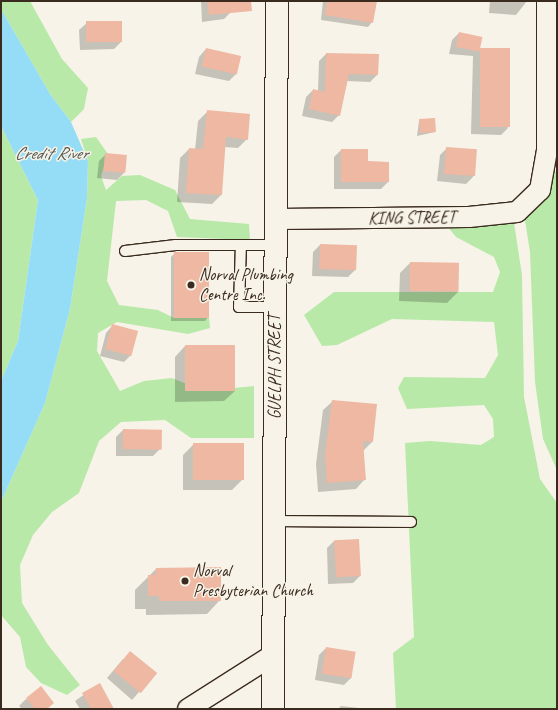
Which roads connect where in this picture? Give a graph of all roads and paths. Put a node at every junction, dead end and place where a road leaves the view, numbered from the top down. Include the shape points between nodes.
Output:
1 (277, 1) edge
2 (547, 1) edge
3 (276, 219) junction
4 (240, 245) junction
5 (275, 245) junction
6 (125, 251) dead end
7 (275, 307) junction
8 (274, 521) junction
9 (411, 522) dead end
10 (273, 655) junction
11 (188, 709) edge
12 (272, 709) edge

1 - 3 main road, GUELPH STREET
2 - 3 street, KING STREET via 546,151 540,190 517,212 469,217
3 - 5 main road, GUELPH STREET
4 - 5 lane
4 - 6 lane via 176,245
4 - 7 lane via 239,307
5 - 7 main road, GUELPH STREET
7 - 8 main road, GUELPH STREET
8 - 9 lane
8 - 10 main road, GUELPH STREET
10 - 11 street
10 - 12 main road, GUELPH STREET

